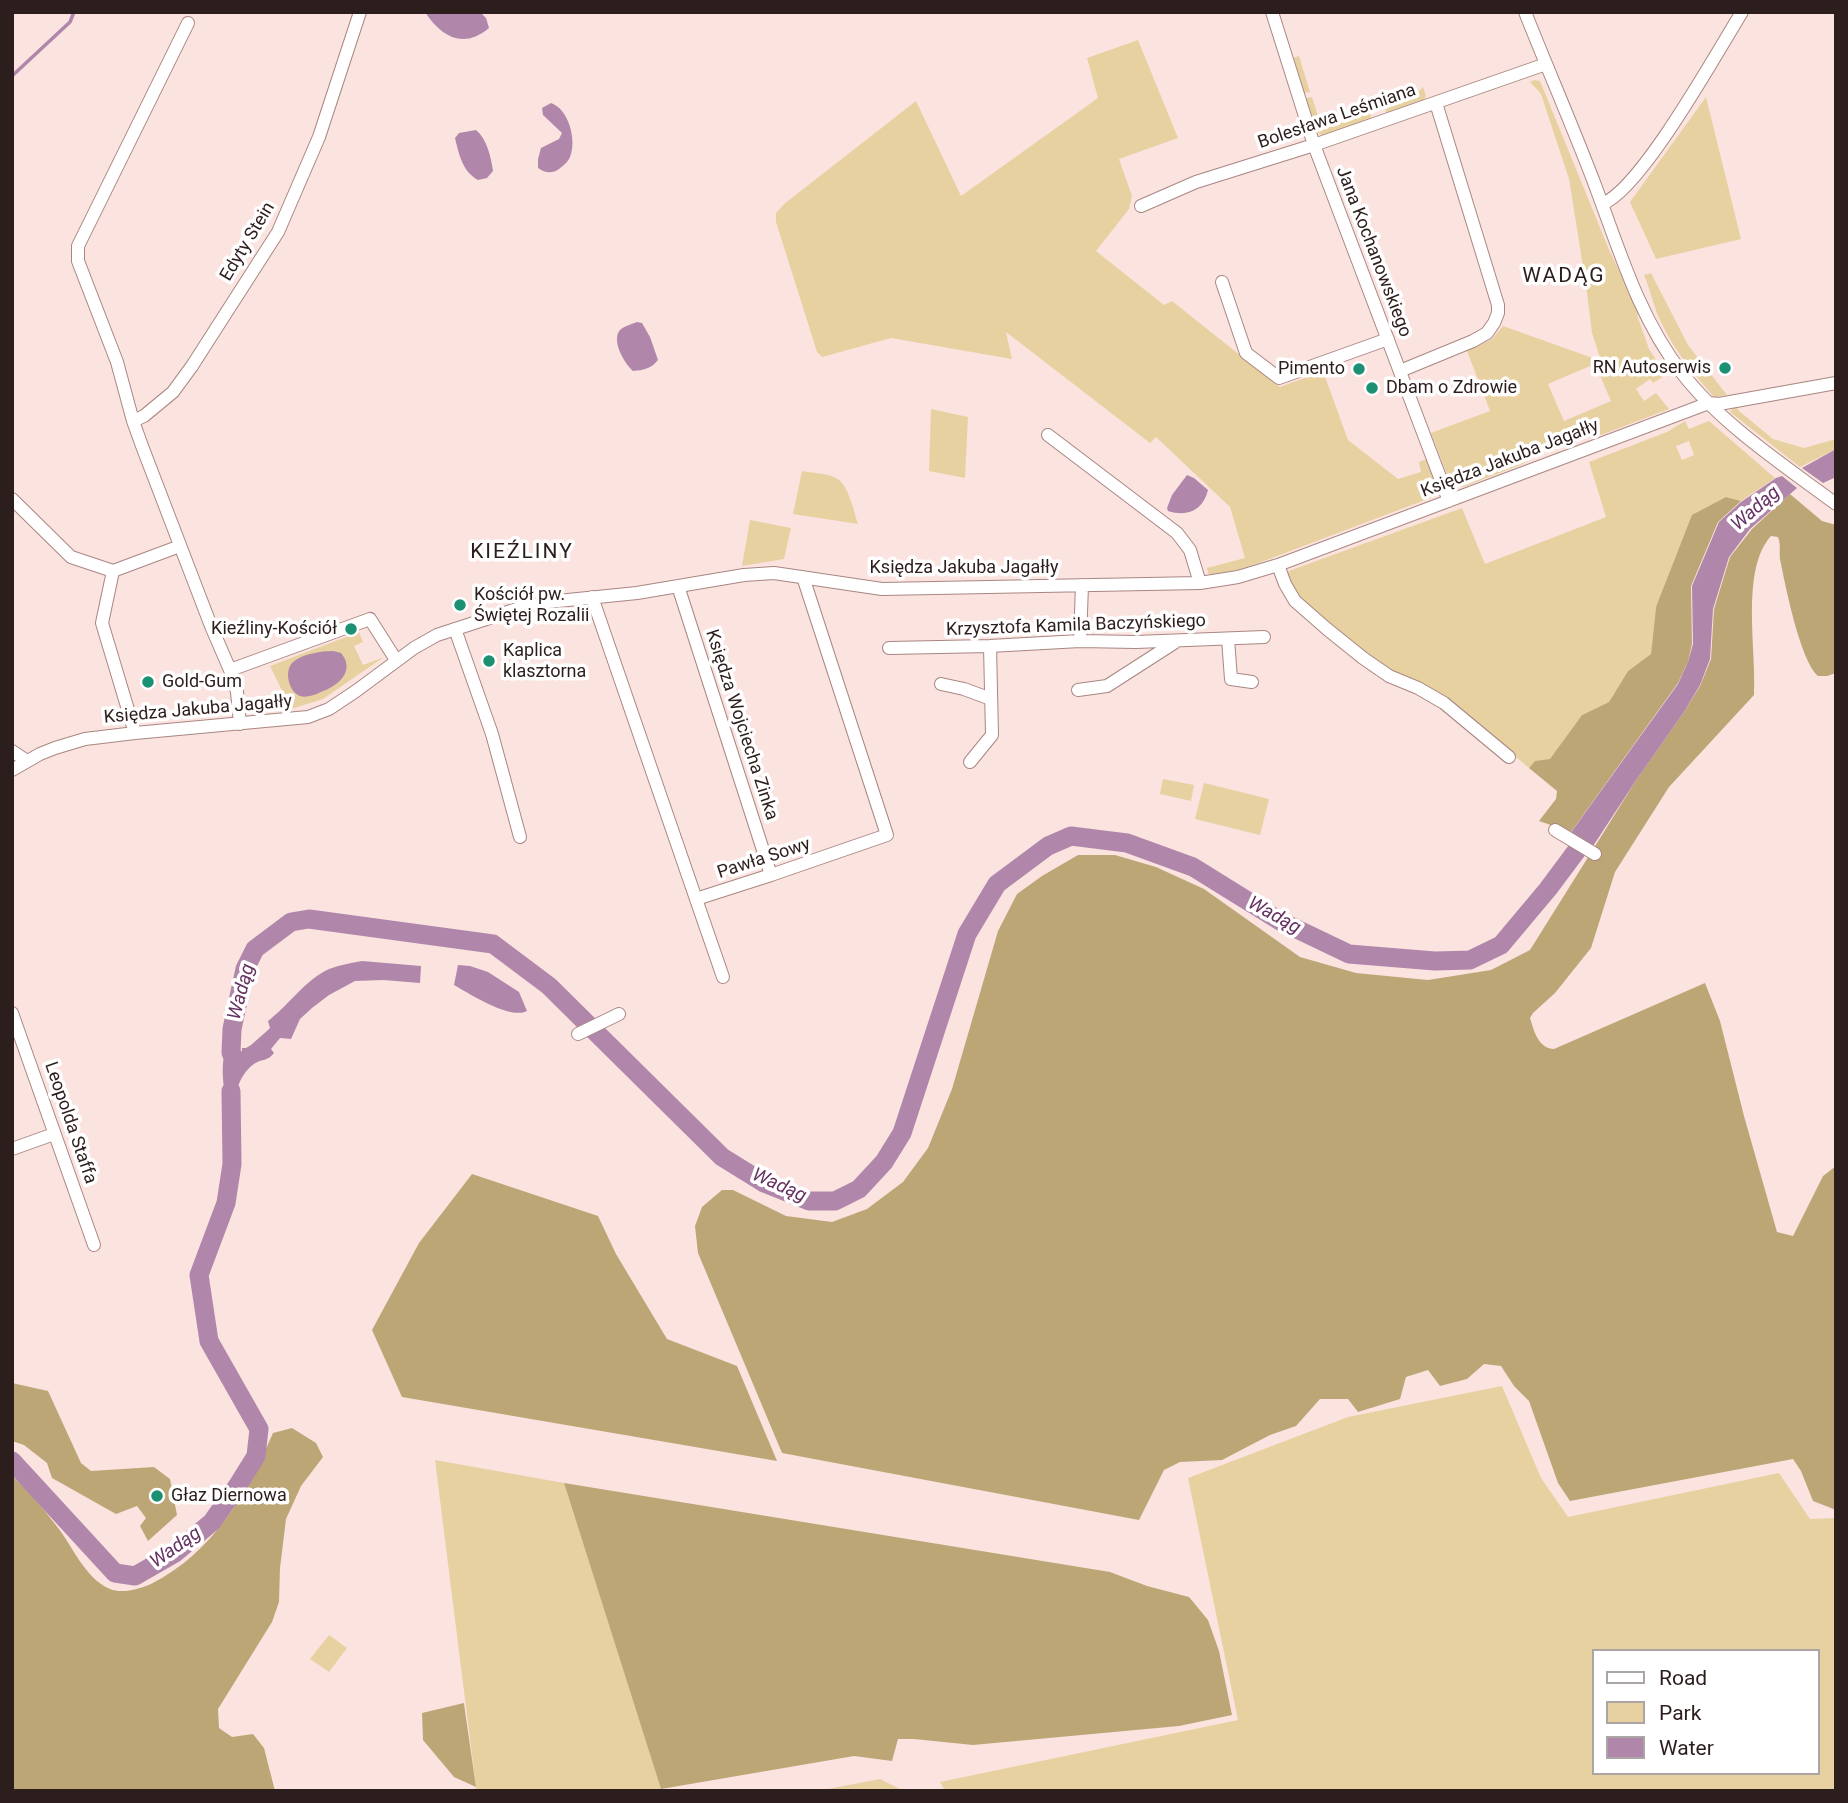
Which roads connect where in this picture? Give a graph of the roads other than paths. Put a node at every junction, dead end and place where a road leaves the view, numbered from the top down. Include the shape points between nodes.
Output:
1 (360, 12) edge
2 (1272, 12) edge
3 (1525, 12) edge
4 (1742, 12) edge
5 (188, 23) dead end
6 (1545, 64) junction
7 (1436, 103) junction
8 (1314, 145) junction
9 (1602, 204) junction
10 (1141, 206) dead end
11 (1222, 282) dead end
12 (1388, 339) junction
13 (1400, 371) junction
14 (1836, 383) edge
15 (1709, 403) junction
16 (133, 421) junction
17 (1048, 435) dead end
18 (12, 499) edge
19 (1449, 501) junction
20 (1832, 502) edge
21 (180, 546) junction
22 (1278, 565) junction
23 (113, 571) junction
24 (803, 577) junction
25 (1200, 583) junction
26 (1082, 585) junction
27 (678, 586) junction
28 (592, 597) junction
29 (455, 629) junction
30 (1264, 637) dead end
31 (1228, 639) junction
32 (1080, 641) junction
33 (1177, 641) junction
34 (1136, 642) junction
35 (990, 646) junction
36 (889, 648) dead end
37 (396, 660) junction
38 (1142, 664) junction
39 (230, 670) junction
40 (1252, 682) dead end
41 (941, 684) dead end
42 (1077, 690) dead end
43 (991, 699) junction
44 (240, 724) junction
45 (135, 733) junction
46 (12, 751) edge
47 (1509, 757) dead end
48 (27, 761) junction
49 (970, 762) dead end
50 (12, 770) edge
51 (1555, 830) dead end
52 (520, 836) dead end
53 (1595, 854) dead end
54 (771, 875) junction
55 (696, 899) junction
56 (723, 977) dead end
57 (12, 1013) edge
58 (619, 1014) dead end
59 (15, 1030) edge
60 (578, 1034) dead end
61 (54, 1134) junction
62 (12, 1149) edge
63 (94, 1245) dead end

1 - 16 street, Edyty Stein via 319,137 278,232 173,392
2 - 8 street, Jana Kochanowskiego
3 - 6 street
4 - 9 street via 1660,145 1621,191
5 - 16 street via 78,246 78,261 117,362
6 - 7 street, Bolesława Leśmiana
6 - 9 street
7 - 8 street, Bolesława Leśmiana
7 - 13 street via 1498,313 1480,337
8 - 10 street, Bolesława Leśmiana via 1196,182
8 - 12 street, Jana Kochanowskiego
9 - 15 street via 1648,319 1683,374
11 - 12 street via 1246,353 1279,378
12 - 13 street, Jana Kochanowskiego
13 - 19 street, Jana Kochanowskiego
14 - 15 street, Księdza Jakuba Jagałły
15 - 19 street, Księdza Jakuba Jagałły
15 - 20 street
16 - 21 street
17 - 25 street via 1177,533 1190,551
18 - 23 street via 71,556
19 - 22 street, Księdza Jakuba Jagałły
21 - 23 street
21 - 39 street
22 - 25 street, Księdza Jakuba Jagałły
22 - 47 street via 1295,601 1326,629 1389,676 1444,703
23 - 45 street via 102,623
24 - 26 street, Księdza Jakuba Jagałły via 882,589
24 - 27 street, Księdza Jakuba Jagałły via 744,575
24 - 54 street, Pawła Sowy via 887,835
25 - 26 street, Księdza Jakuba Jagałły
26 - 32 street
27 - 28 street, Księdza Jakuba Jagałły
27 - 54 street, Księdza Wojciecha Zinka
28 - 29 street, Księdza Jakuba Jagałły via 520,608
28 - 55 street
29 - 37 street, Księdza Jakuba Jagałły
29 - 52 street via 492,734
30 - 31 street, Krzysztofa Kamila Baczyńskiego
31 - 33 street, Krzysztofa Kamila Baczyńskiego
31 - 40 street via 1231,679
32 - 34 street, Krzysztofa Kamila Baczyńskiego
32 - 35 street, Krzysztofa Kamila Baczyńskiego
33 - 34 street, Krzysztofa Kamila Baczyńskiego
33 - 38 street
34 - 38 street
35 - 36 street, Krzysztofa Kamila Baczyńskiego
35 - 43 street
37 - 39 street via 370,619
37 - 44 street, Księdza Jakuba Jagałły via 329,709 308,717
38 - 42 street via 1107,686
39 - 44 street
41 - 43 street
43 - 49 street via 992,736
44 - 45 street, Księdza Jakuba Jagałły
45 - 48 street, Księdza Jakuba Jagałły via 70,743
46 - 48 street
48 - 50 street, Księdza Jakuba Jagałły
51 - 53 street
54 - 55 street, Pawła Sowy
55 - 56 street
57 - 59 street, Leopolda Staffa
58 - 60 street
59 - 61 street, Leopolda Staffa
61 - 62 street
61 - 63 street, Leopolda Staffa

